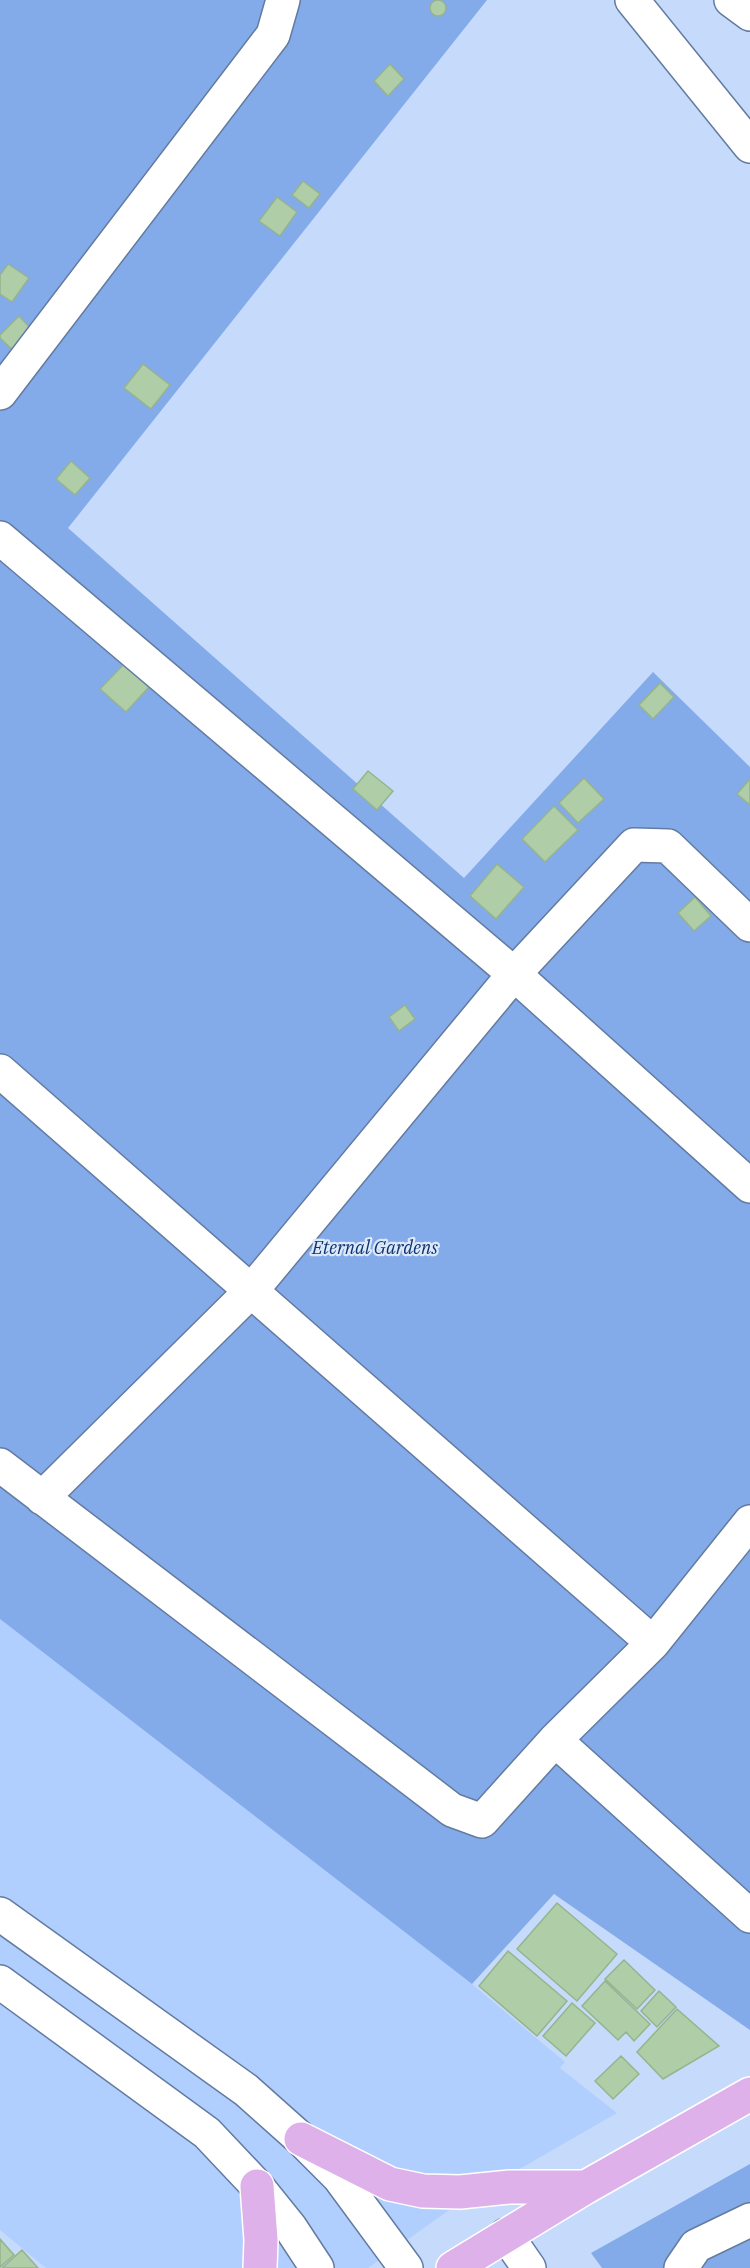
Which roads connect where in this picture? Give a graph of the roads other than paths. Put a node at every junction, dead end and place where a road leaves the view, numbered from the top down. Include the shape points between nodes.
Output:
1 (283, 0) edge
2 (632, 0) edge
3 (731, 0) edge
4 (750, 14) edge
5 (750, 146) edge
6 (0, 393) edge
7 (0, 538) edge
8 (750, 925) edge
9 (514, 974) junction
10 (0, 1071) edge
11 (750, 1186) edge
12 (252, 1290) junction
13 (0, 1465) edge
14 (42, 1498) junction
15 (750, 1522) edge
16 (653, 1643) junction
17 (555, 1740) junction
18 (0, 1914) edge
19 (750, 1916) edge
20 (0, 1982) edge
21 (750, 2094) edge
22 (301, 2139) junction
23 (257, 2186) junction
24 (586, 2187) junction
25 (750, 2220) edge
26 (506, 2235) junction
27 (260, 2268) edge
28 (317, 2268) edge
29 (406, 2268) edge
30 (453, 2268) edge
31 (529, 2268) edge
32 (681, 2268) edge

1 - 6 street via 273,34
2 - 5 street
3 - 4 street
7 - 9 street
8 - 9 street via 668,846 634,845
9 - 11 street
9 - 12 street
10 - 12 street
12 - 14 street
12 - 16 street
13 - 14 street
14 - 17 street via 452,1810 482,1821
15 - 16 street
16 - 17 street
17 - 19 street
18 - 22 street via 246,2090
20 - 23 street via 207,2133
21 - 24 highway
22 - 24 highway via 390,2184 423,2191
22 - 29 street via 339,2177
23 - 27 highway
23 - 28 street
24 - 26 highway
25 - 32 street via 696,2246
26 - 30 highway
26 - 31 street

